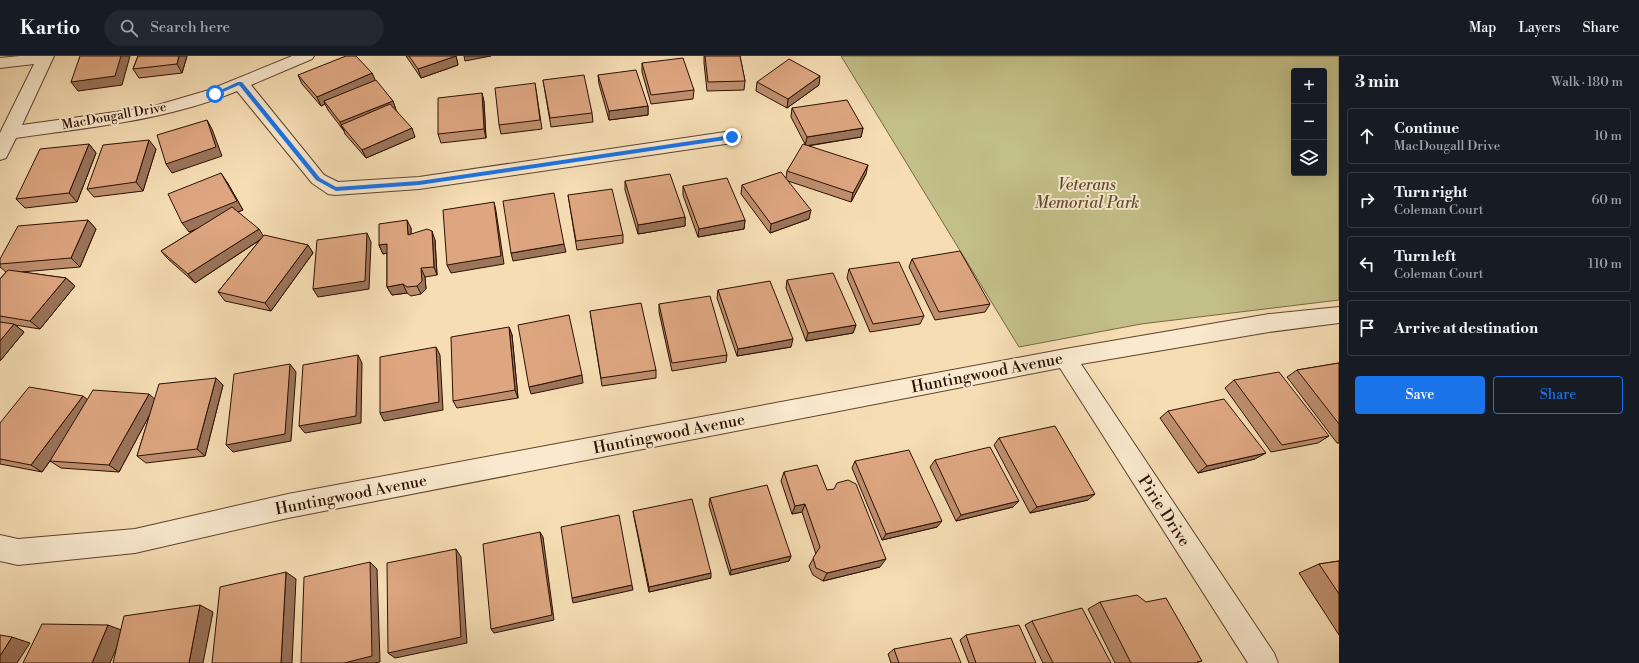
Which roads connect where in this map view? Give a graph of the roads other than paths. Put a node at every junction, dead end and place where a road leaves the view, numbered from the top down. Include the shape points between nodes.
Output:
1 (306, 56) edge
2 (46, 57) edge
3 (0, 63) edge
4 (240, 83) junction
5 (9, 133) junction
6 (732, 137) dead end
7 (0, 154) edge
8 (1339, 314) edge
9 (1065, 358) junction
10 (0, 548) edge
11 (1264, 663) edge

1 - 4 street, MacDougall Drive
2 - 3 street
2 - 5 street
4 - 5 street, MacDougall Drive via 215,94 152,112
4 - 6 street via 318,179 336,189 419,183
5 - 7 street
8 - 9 street, Huntingwood Avenue via 1269,322
9 - 10 street, Huntingwood Avenue via 288,506 135,541 18,552
9 - 11 street, Pirie Drive

